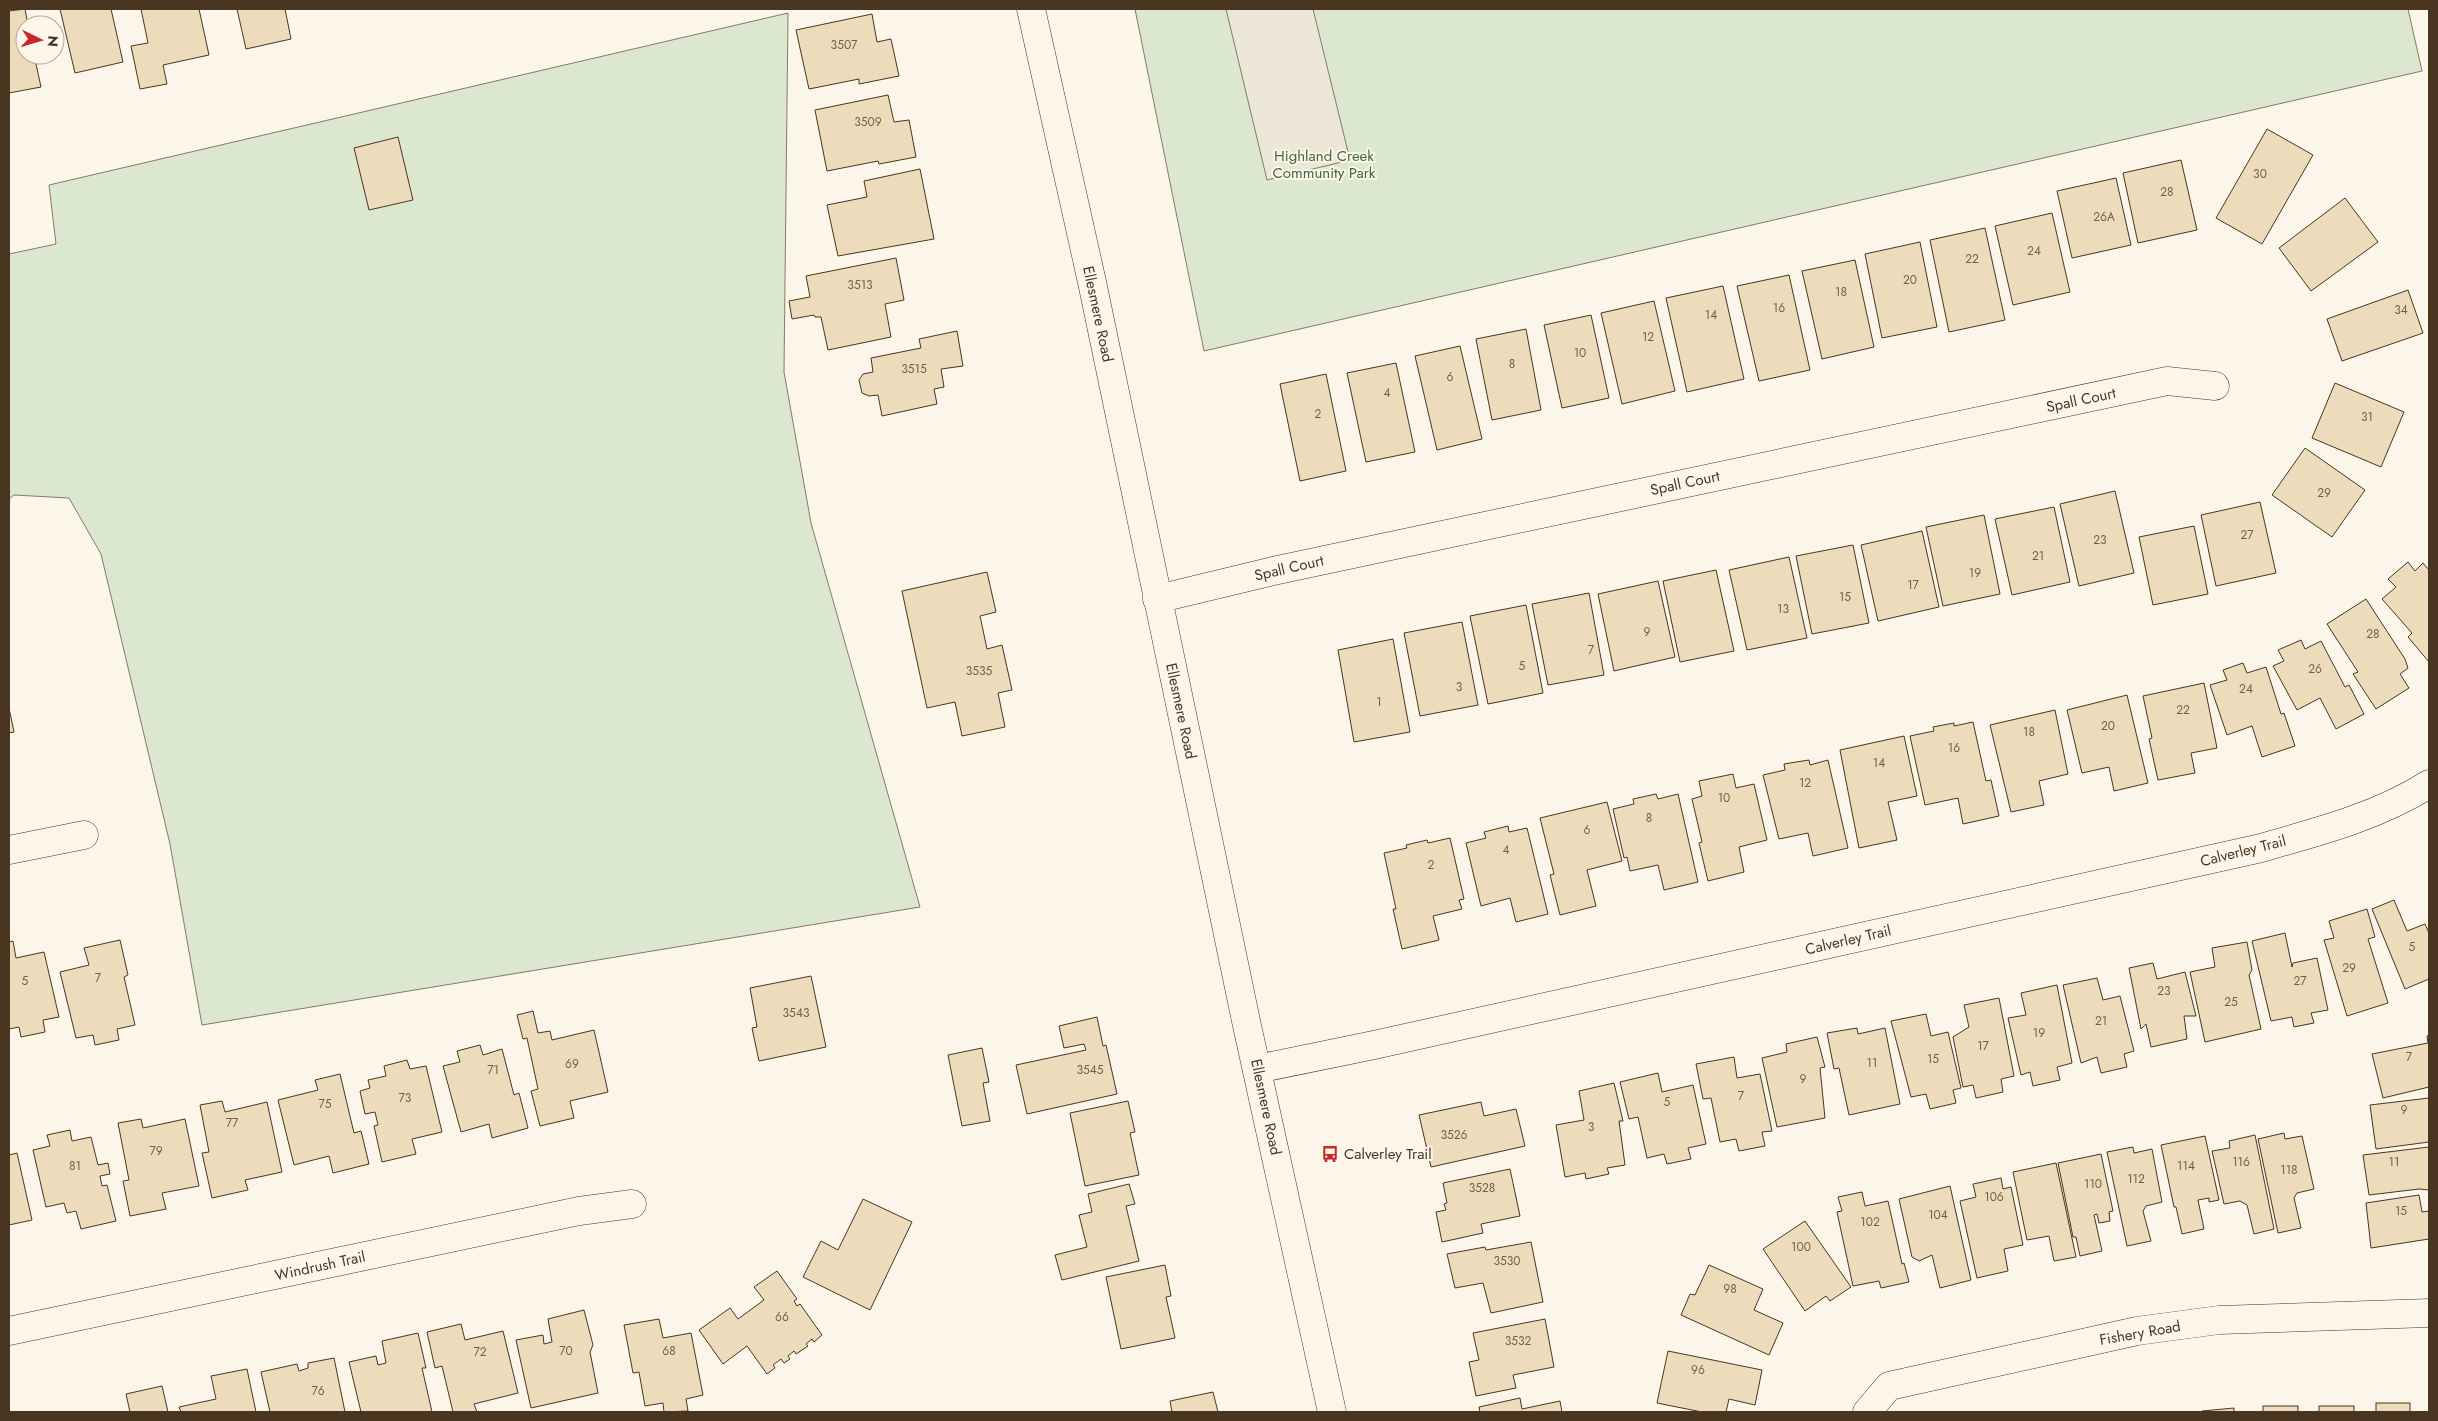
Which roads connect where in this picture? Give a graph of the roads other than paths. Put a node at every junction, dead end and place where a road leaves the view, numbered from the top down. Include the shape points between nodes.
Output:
1 (1031, 9) edge
2 (2215, 386) dead end
3 (1157, 599) junction
4 (2429, 784) edge
5 (84, 835) dead end
6 (9, 850) edge
7 (1258, 1069) junction
8 (632, 1204) dead end
9 (2429, 1313) edge
10 (9, 1332) edge
11 (1332, 1412) edge
12 (1867, 1412) edge

1 - 3 street, Ellesmere Road via 1092,282
2 - 3 street, Spall Court via 2167,382 1273,570
3 - 7 street, Ellesmere Road
4 - 7 street, Calverley Trail via 2406,799 2365,817 2257,849
5 - 6 street
7 - 11 street, Ellesmere Road
8 - 10 street, Windrush Trail via 579,1211
9 - 12 street, Fishery Road via 2219,1320 2137,1331 1889,1386

